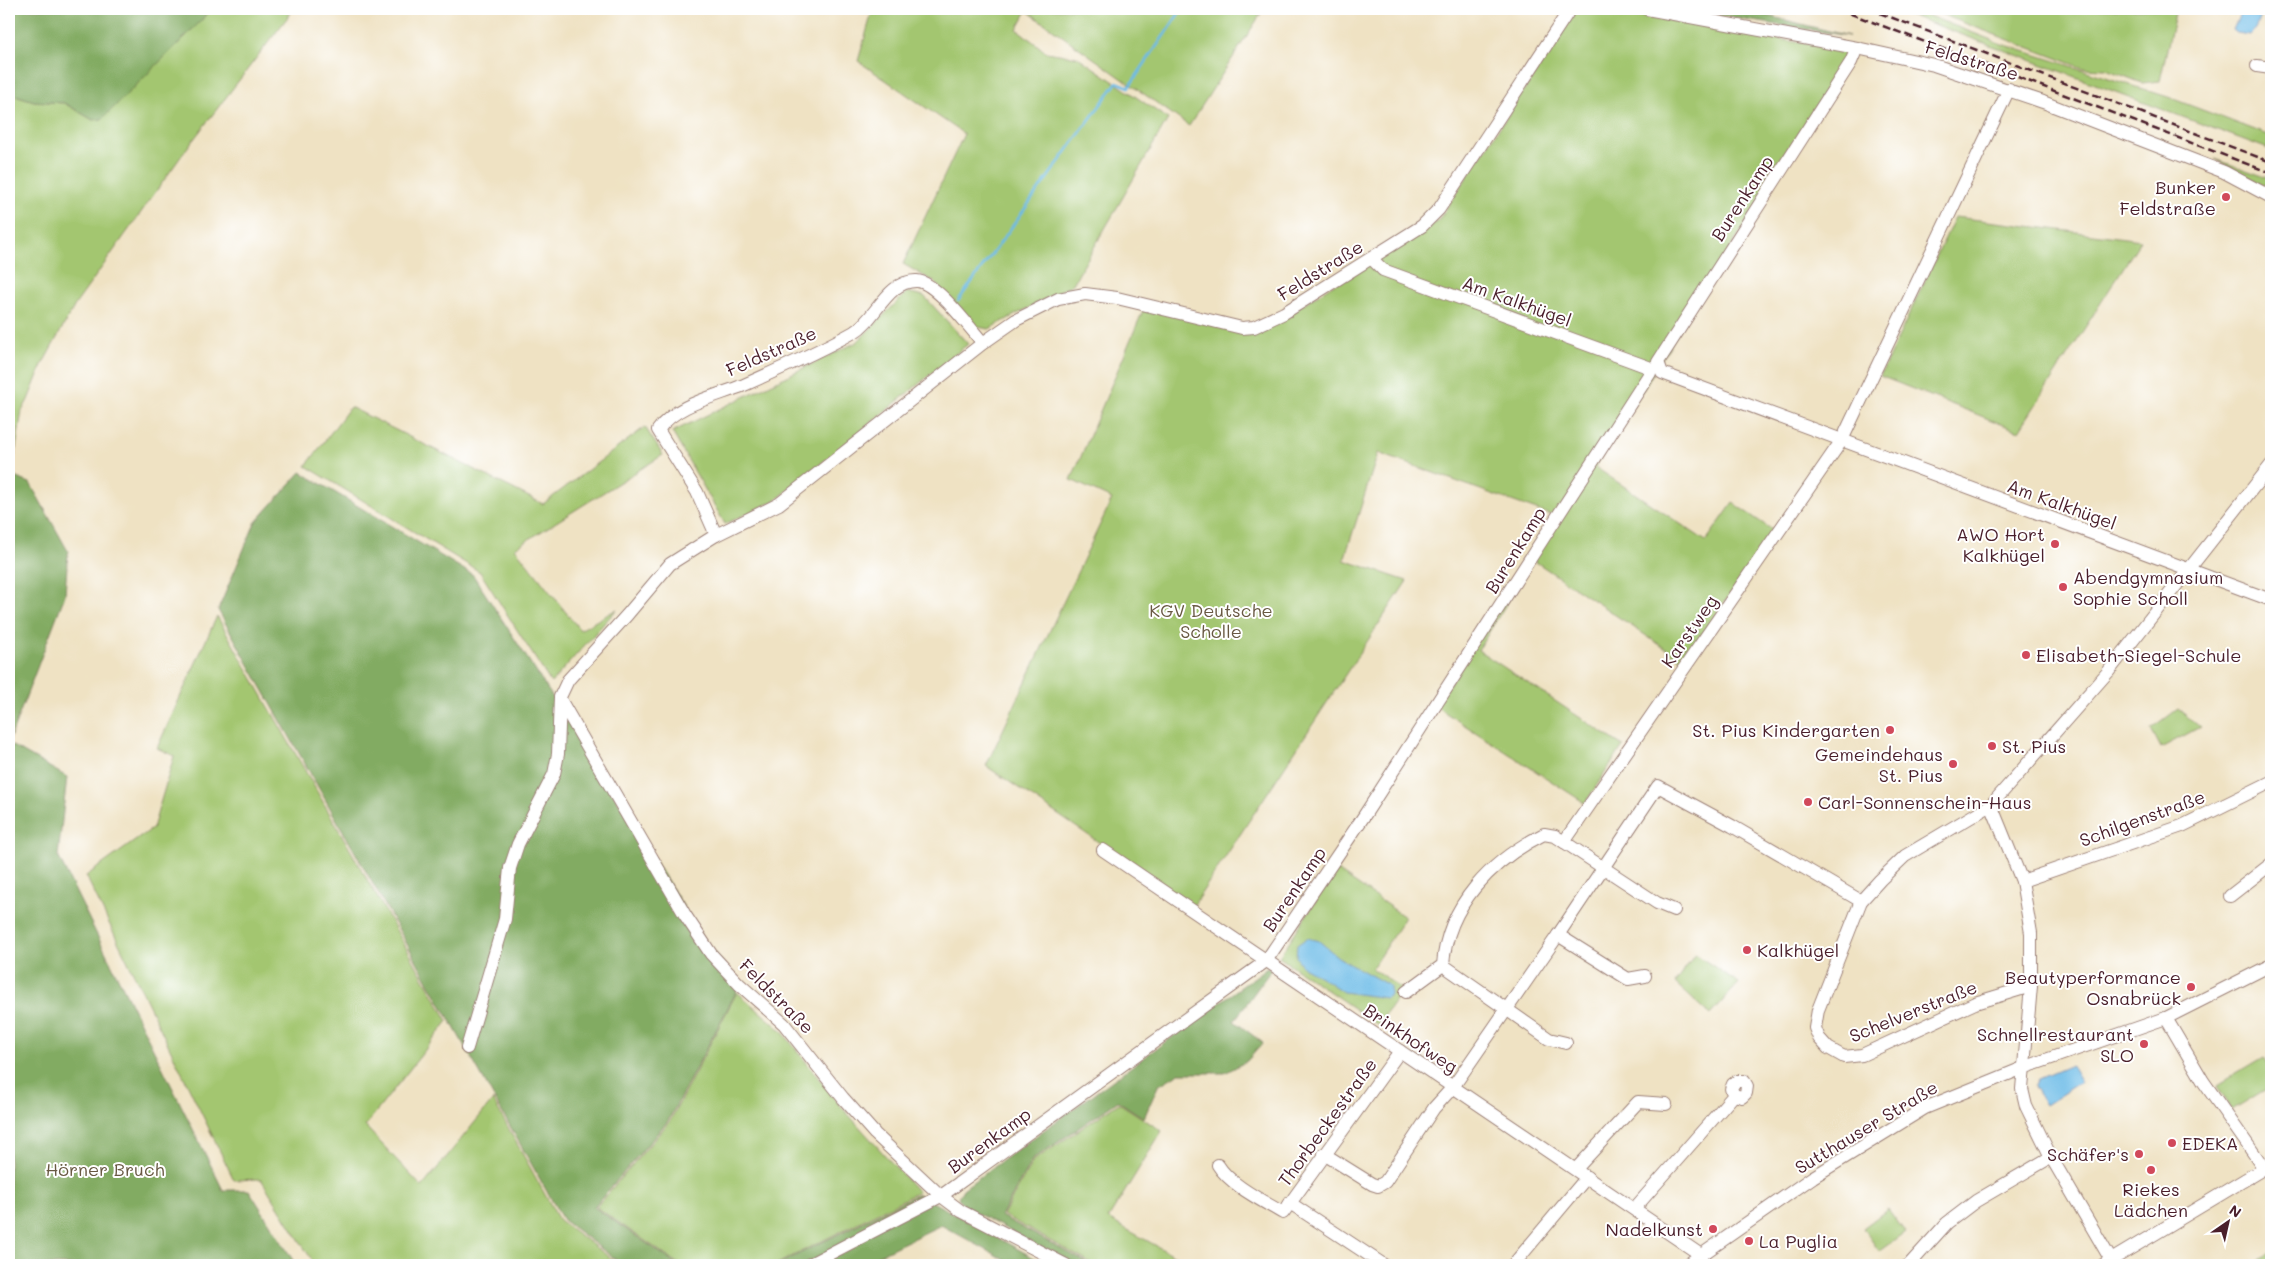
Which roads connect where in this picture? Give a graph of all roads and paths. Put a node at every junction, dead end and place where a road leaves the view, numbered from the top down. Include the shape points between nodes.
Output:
1 (1570, 9) edge
2 (1647, 9) edge
3 (1857, 48) junction
4 (2257, 66) dead end
5 (2271, 68) edge
6 (2009, 89) junction
7 (2271, 197) edge
8 (1372, 259) junction
9 (983, 343) junction
10 (1654, 371) junction
11 (1842, 440) junction
12 (2271, 465) edge
13 (716, 535) junction
14 (2187, 569) junction
15 (2271, 600) edge
16 (561, 701) junction
17 (2271, 782) edge
18 (1991, 805) junction
19 (1564, 842) junction
20 (1103, 850) dead end
21 (2271, 864) edge
22 (1603, 867) junction
23 (2022, 881) junction
24 (2230, 896) dead end
25 (1862, 901) junction
26 (1674, 910) dead end
27 (1558, 935) junction
28 (1266, 962) junction
29 (1443, 965) junction
30 (2271, 965) edge
31 (1645, 976) dead end
32 (2032, 986) junction
33 (1406, 992) dead end
34 (1506, 1010) junction
35 (2166, 1018) junction
36 (1566, 1043) dead end
37 (467, 1048) dead end
38 (1400, 1051) junction
39 (2023, 1068) junction
40 (1453, 1087) junction
41 (1734, 1095) dead end
42 (1666, 1104) dead end
43 (1324, 1154) junction
44 (2051, 1157) junction
45 (1218, 1165) dead end
46 (2268, 1166) edge
47 (1576, 1169) junction
48 (1588, 1177) junction
49 (941, 1196) junction
50 (1286, 1208) junction
51 (1634, 1209) junction
52 (1700, 1255) junction
53 (2107, 1263) edge
54 (808, 1265) edge
55 (1066, 1265) edge
56 (1384, 1265) edge
57 (1513, 1265) edge
58 (1687, 1265) edge
59 (1909, 1265) edge

1 - 8 street, Feldstraße via 1439,209 1422,226
2 - 3 street, Feldstraße
3 - 6 street, Feldstraße via 1934,65
3 - 10 street, Burenkamp
4 - 5 street
6 - 7 street, Feldstraße via 2224,172
6 - 11 street
8 - 9 street, Feldstraße via 1284,314 1254,327 1242,328 1117,298 1085,294 1058,299 1016,320
8 - 10 street, Am Kalkhügel via 1383,270
9 - 13 street, Feldstraße via 779,504
9 - 13 street, Feldstraße via 932,287 918,281 898,286 856,330 742,386 721,391 666,418 658,430 697,492
10 - 11 street, Am Kalkhügel
10 - 28 street, Burenkamp
11 - 14 street, Am Kalkhügel
11 - 19 street, Karstweg
12 - 14 street
13 - 16 street, Feldstraße via 670,564 568,680
14 - 15 street, Am Kalkhügel
14 - 18 street via 2108,672
16 - 37 street, Feldstraße via 554,774 518,844 510,868 505,919
16 - 49 street, Feldstraße via 710,954 784,1024 875,1134
17 - 23 street, Schilgenstraße via 2182,826
18 - 23 street
18 - 25 street via 1905,856
19 - 22 street
19 - 29 street via 1544,834 1531,840 1478,883 1452,920 1444,946
20 - 28 street, Brinkhofweg
21 - 24 street
22 - 25 street via 1658,786
22 - 26 street via 1657,903
22 - 27 street
23 - 32 street via 2031,933
25 - 32 street, Schelverstraße via 1818,1010 1816,1028 1819,1038 1828,1048 1844,1057 1864,1054 1976,1003
27 - 31 street via 1628,979
27 - 34 street
28 - 38 street, Brinkhofweg
28 - 49 street, Burenkamp
29 - 33 street
29 - 34 street
30 - 35 street, Sutthauser Straße
32 - 39 street
34 - 36 street via 1549,1039
34 - 40 street
35 - 39 street, Sutthauser Straße
35 - 46 street via 2203,1081
38 - 40 street, Brinkhofweg
38 - 43 street, Thorbeckestraße
39 - 44 street via 2022,1089 2026,1106
39 - 52 street, Sutthauser Straße via 1925,1108 1813,1177
40 - 43 street via 1434,1108 1385,1182 1378,1186
40 - 47 street, Brinkhofweg
41 - 51 street
42 - 47 street via 1638,1102
43 - 50 street, Thorbeckestraße
44 - 53 street
44 - 59 street via 1976,1201 1947,1223
45 - 50 street via 1234,1182
46 - 53 street
47 - 48 street, Brinkhofweg
48 - 51 street, Brinkhofweg
48 - 57 street
49 - 54 street, Burenkamp
49 - 55 street, Feldstraße via 961,1211
50 - 56 street
51 - 52 street, Brinkhofweg
52 - 58 street, Sutthauser Straße

